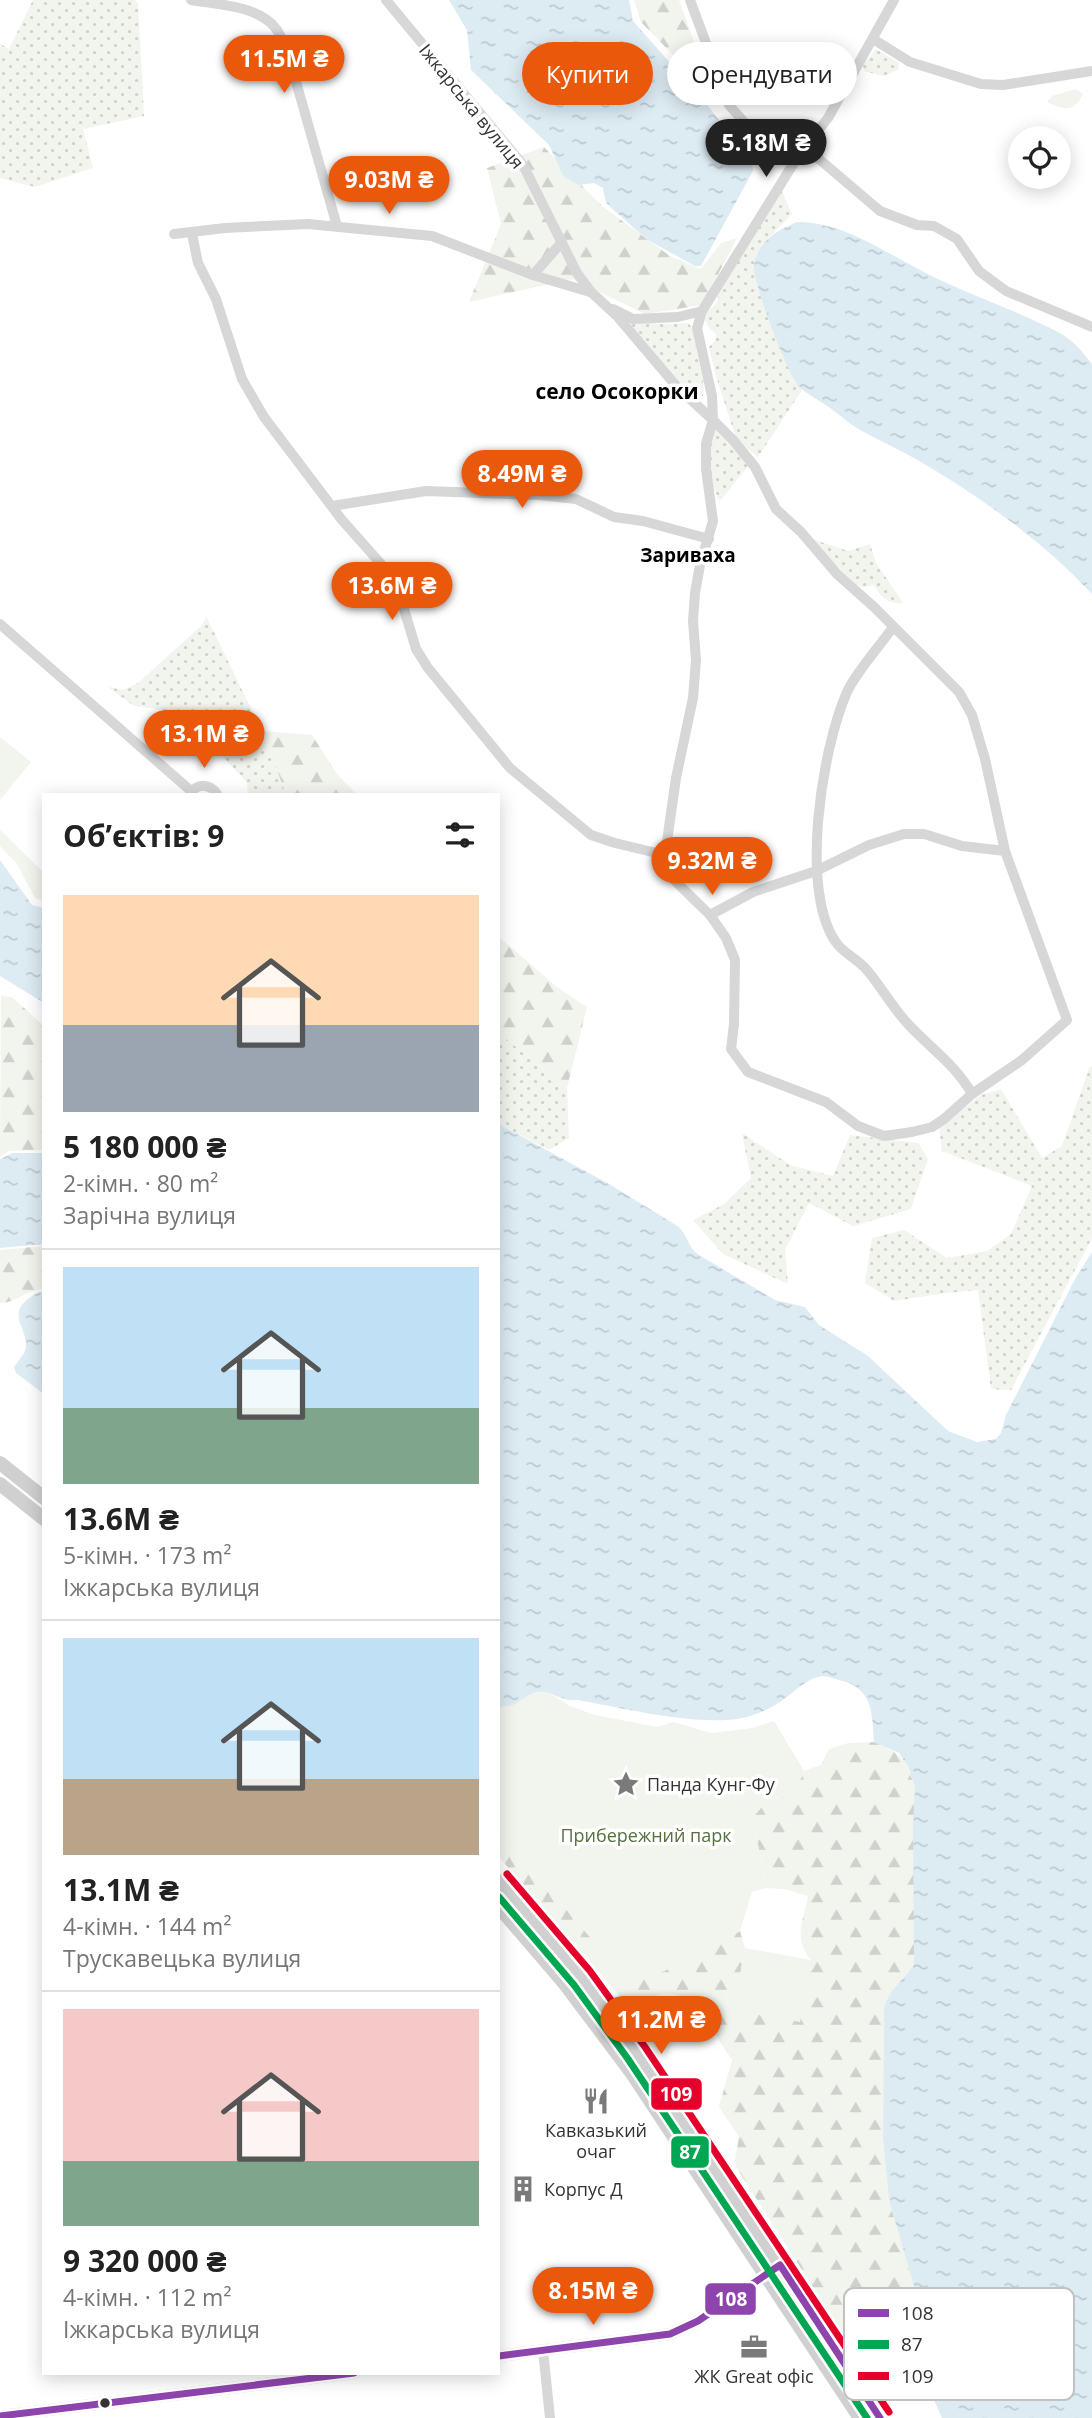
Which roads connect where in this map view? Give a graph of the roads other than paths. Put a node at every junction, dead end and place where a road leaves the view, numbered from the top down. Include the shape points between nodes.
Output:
1 (191, 0) edge
2 (386, 0) edge
3 (690, 0) edge
4 (894, 0) edge
5 (873, 39) junction
6 (1092, 71) edge
7 (800, 153) junction
8 (337, 226) junction
9 (174, 234) dead end
10 (192, 234) junction
11 (562, 242) junction
12 (533, 275) junction
13 (591, 292) junction
14 (609, 308) junction
15 (702, 311) junction
16 (1092, 327) edge
17 (713, 420) junction
18 (332, 506) junction
19 (709, 539) junction
20 (0, 624) edge
21 (893, 627) junction
22 (190, 793) edge
23 (216, 793) edge
24 (1005, 851) junction
25 (665, 855) junction
26 (816, 871) junction
27 (710, 915) junction
28 (972, 1094) junction
29 (0, 1463) edge
30 (0, 1484) edge
31 (42, 1496) edge
32 (42, 1517) edge
33 (500, 1882) edge
34 (500, 1908) edge
35 (780, 2265) junction
36 (766, 2275) junction
37 (543, 2350) junction
38 (500, 2356) edge
39 (844, 2363) edge
40 (338, 2375) edge
41 (844, 2394) edge
42 (848, 2400) edge
43 (868, 2400) edge
44 (0, 2416) edge
45 (550, 2418) edge
46 (860, 2418) edge
47 (880, 2418) edge

1 - 8 street via 243,9 263,17 276,29 287,50
2 - 11 street, Іжкарська вулиця via 523,165
3 - 7 street via 729,105 745,123
4 - 5 street
5 - 6 street via 910,62 981,83 1003,85
5 - 7 street via 828,117
7 - 15 street
7 - 16 street via 819,159 880,211 916,225 934,226 957,239 979,271 1006,291
8 - 10 street, Іжкарська вулиця via 225,228
8 - 12 street, Іжкарська вулиця via 432,236
9 - 10 street, Іжкарська вулиця
10 - 18 street via 198,263 216,299 242,379 264,417
11 - 12 street
11 - 13 street, Іжкарська вулиця
12 - 13 street, Іжкарська вулиця
13 - 14 street, Іжкарська вулиця
14 - 15 street via 633,319
14 - 17 street, Іжкарська вулиця via 678,388
15 - 17 street via 697,328
17 - 19 street via 706,444 713,521
17 - 21 street, Іжкарська вулиця via 755,467 776,509
18 - 19 street via 426,491 539,495 576,499 614,517
18 - 25 street via 389,573 416,649 428,668 510,768 591,835
19 - 25 street via 695,593 693,698
20 - 22 street
21 - 24 street, Іжкарська вулиця via 959,692 972,715
21 - 26 street via 848,691 831,744 822,790
22 - 23 street via 208,786
24 - 26 street via 905,834 869,845
24 - 28 street, Іжкарська вулиця via 1067,1020 1022,1060
25 - 27 street via 673,879
26 - 27 street via 754,892
26 - 28 street via 825,923 839,946 866,968 906,1023 961,1075
27 - 28 street via 735,960 730,1049 748,1072 826,1102 858,1126 884,1136 932,1126
29 - 31 main road
30 - 32 main road
33 - 35 main road via 600,2001
34 - 36 main road via 601,2031
35 - 36 street
35 - 39 main road
36 - 37 street via 698,2321 670,2334
36 - 41 main road
37 - 38 street
37 - 45 street
40 - 44 street
42 - 46 main road
43 - 47 main road

